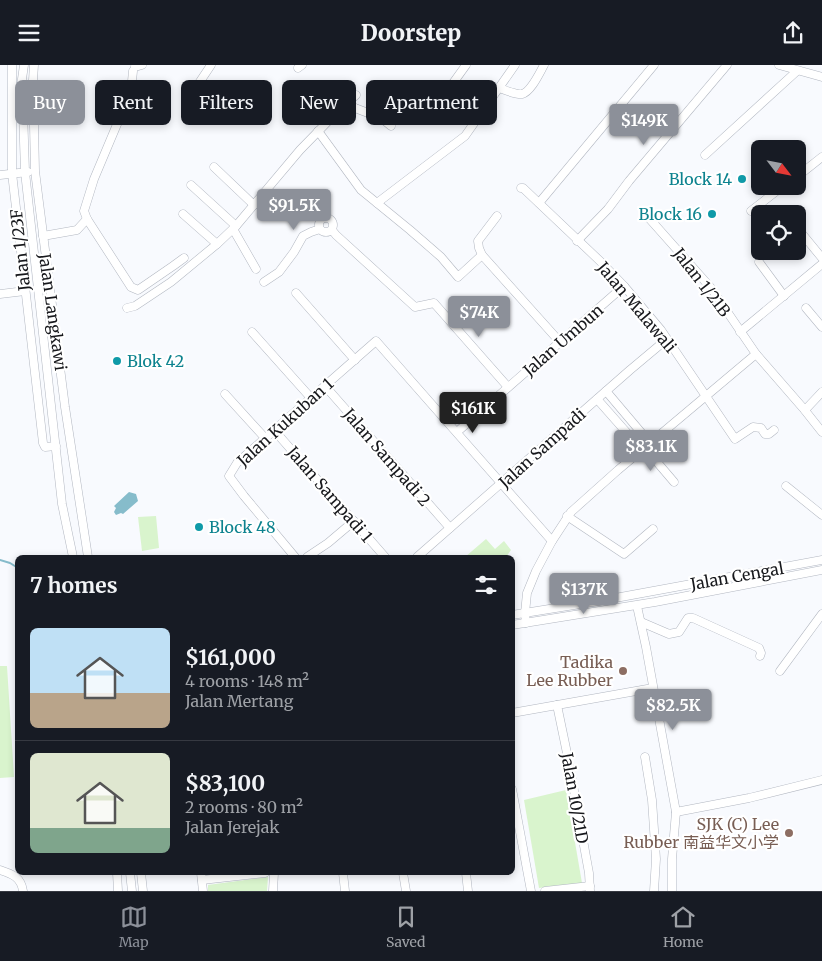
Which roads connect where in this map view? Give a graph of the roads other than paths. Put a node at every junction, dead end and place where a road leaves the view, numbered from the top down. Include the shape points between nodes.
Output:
1 (12, 65) edge
2 (24, 65) edge
3 (34, 65) edge
4 (211, 65) edge
5 (466, 65) edge
6 (515, 65) edge
7 (544, 65) edge
8 (654, 65) edge
9 (727, 65) edge
10 (779, 65) edge
11 (136, 68) edge
12 (797, 71) junction
13 (822, 77) edge
14 (201, 80) edge
15 (455, 80) edge
16 (499, 88) junction
17 (356, 108) edge
18 (324, 125) edge
19 (391, 126) dead end
20 (318, 131) junction
21 (705, 155) dead end
22 (822, 157) edge
23 (214, 167) dead end
24 (806, 170) edge
25 (35, 171) junction
26 (25, 172) junction
27 (12, 173) junction
28 (0, 175) edge
29 (191, 185) dead end
30 (521, 188) dead end
31 (772, 195) edge
32 (378, 203) junction
33 (539, 203) junction
34 (254, 205) junction
35 (759, 205) edge
36 (183, 214) dead end
37 (497, 216) dead end
38 (648, 217) dead end
39 (87, 219) junction
40 (235, 228) junction
41 (320, 229) junction
42 (332, 230) junction
43 (43, 236) junction
44 (806, 239) edge
45 (577, 241) junction
46 (217, 244) junction
47 (482, 255) junction
48 (184, 258) dead end
49 (822, 258) edge
50 (759, 262) dead end
51 (822, 265) edge
52 (256, 269) dead end
53 (164, 273) junction
54 (171, 282) junction
55 (264, 282) dead end
56 (624, 286) junction
57 (25, 291) junction
58 (296, 293) dead end
59 (0, 294) edge
60 (784, 296) junction
61 (127, 308) dead end
62 (806, 308) dead end
63 (822, 327) edge
64 (252, 332) dead end
65 (740, 332) junction
66 (668, 339) junction
67 (560, 342) junction
68 (45, 343) junction
69 (31, 345) junction
70 (754, 352) junction
71 (355, 359) junction
72 (325, 386) junction
73 (508, 387) junction
74 (606, 391) junction
75 (822, 392) edge
76 (225, 394) dead end
77 (706, 395) junction
78 (311, 398) junction
79 (597, 399) junction
80 (805, 410) junction
81 (274, 430) junction
82 (774, 430) dead end
83 (457, 432) junction
84 (822, 432) edge
85 (265, 438) junction
86 (56, 446) junction
87 (645, 447) junction
88 (674, 482) dead end
89 (502, 483) junction
90 (786, 485) dead end
91 (822, 515) edge
92 (567, 516) junction
93 (354, 521) junction
94 (450, 529) junction
95 (654, 529) dead end
96 (552, 541) junction
97 (72, 555) edge
98 (88, 555) edge
99 (293, 555) edge
100 (311, 555) edge
101 (383, 555) edge
102 (419, 555) edge
103 (822, 560) edge
104 (822, 570) edge
105 (637, 606) junction
106 (525, 613) junction
107 (515, 615) edge
108 (821, 618) edge
109 (641, 622) junction
110 (526, 623) junction
111 (515, 625) edge
112 (760, 656) dead end
113 (780, 671) dead end
114 (653, 688) junction
115 (557, 705) junction
116 (515, 712) edge
117 (645, 757) dead end
118 (822, 780) edge
119 (515, 805) edge
120 (676, 812) junction
121 (0, 870) edge
122 (117, 875) edge
123 (130, 875) edge
124 (141, 875) edge
125 (223, 875) edge
126 (274, 875) edge
127 (343, 875) edge
128 (403, 875) edge
129 (466, 875) edge
130 (202, 876) edge
131 (590, 889) edge
132 (23, 891) edge
133 (118, 891) edge
134 (132, 891) edge
135 (143, 891) edge
136 (203, 891) edge
137 (273, 891) edge
138 (345, 891) edge
139 (406, 891) edge
140 (468, 891) edge
141 (531, 891) edge
142 (545, 891) edge
143 (654, 891) edge
144 (672, 891) edge

1 - 27 street, Jalan 1/23F
2 - 26 street, Jalan Langkawi
3 - 25 street, Jalan Langkawi
4 - 14 street
5 - 15 street
6 - 16 street
7 - 16 street via 525,92 521,94
8 - 33 street
9 - 45 street via 608,209
10 - 12 street
11 - 39 street via 131,91 94,179 84,211
12 - 13 street
12 - 21 street
16 - 32 street via 465,135
17 - 19 street via 381,118
18 - 20 street
20 - 32 street via 360,190
20 - 34 street
22 - 24 street
23 - 34 street
25 - 26 street
25 - 43 street, Jalan Langkawi
26 - 27 street
26 - 68 street, Jalan Langkawi
27 - 28 street
27 - 57 street, Jalan 1/23F
29 - 40 street
30 - 33 street, Jalan Malawali
31 - 35 street
32 - 47 street via 441,257 458,277
33 - 45 street, Jalan Malawali
34 - 40 street
36 - 46 street
37 - 47 street via 478,241
38 - 65 street, Jalan 1/21B via 711,288
39 - 43 street via 77,230
39 - 53 street via 131,287 138,290
40 - 46 street
40 - 52 street
41 - 42 street
41 - 42 street via 320,220 326,217 334,225
41 - 55 street via 303,236 279,272
42 - 73 street via 415,307 434,303
43 - 98 street, Jalan Langkawi
44 - 49 street
45 - 56 street, Jalan Malawali
46 - 54 street
47 - 67 street
48 - 53 street
50 - 60 street
51 - 60 street
53 - 54 street
54 - 61 street
56 - 66 street, Jalan Malawali
56 - 67 street, Jalan Umbun
57 - 59 street
57 - 69 street, Jalan 1/23F
58 - 71 street
60 - 65 street
62 - 63 street
64 - 78 street
65 - 70 street, Jalan 1/21B
66 - 74 street, Jalan Sampadi
66 - 77 street, Jalan Malawali
67 - 73 street, Jalan Umbun
68 - 69 street
68 - 86 street, Jalan Langkawi
69 - 86 street, Jalan 1/23F via 43,443 45,447
70 - 77 street
70 - 80 street, Jalan 1/21B
71 - 72 street, Jalan Kukuban 1
71 - 83 street, Jalan Kukuban 1 via 376,341
72 - 78 street, Jalan Kukuban 1
72 - 94 street, Jalan Sampadi 2
73 - 83 street, Jalan Umbun
74 - 79 street, Jalan Sampadi
74 - 87 street
75 - 80 street
76 - 85 street
77 - 82 street, Jalan Malawali via 735,439 754,427 761,428 765,434
77 - 87 street
78 - 81 street, Jalan Kukuban 1
79 - 87 street
79 - 89 street, Jalan Sampadi
80 - 84 street, Jalan 1/21B
81 - 85 street, Jalan Kukuban 1
81 - 93 street, Jalan Sampadi 1
83 - 89 street
85 - 99 street, Jalan Kukuban 1 via 237,463 229,476
86 - 97 street, Jalan Langkawi
87 - 88 street
87 - 92 street
89 - 94 street, Jalan Sampadi
89 - 96 street
90 - 91 street
92 - 95 street via 624,554
92 - 96 street
93 - 100 street
93 - 101 street, Jalan Sampadi 1
94 - 102 street, Jalan Sampadi
96 - 106 street via 527,593
103 - 106 street, Jalan Cengal
104 - 105 street, Jalan Cengal
105 - 109 street
105 - 110 street, Jalan Cengal
106 - 107 street, Jalan Cengal
106 - 110 street
108 - 113 street
109 - 112 street via 674,634 679,633 688,618 693,618 759,648
109 - 114 street
110 - 111 street, Jalan Cengal
114 - 115 street
114 - 120 street
115 - 116 street
115 - 131 street, Jalan 10/21D
117 - 143 street via 656,859
118 - 120 street
119 - 141 street
120 - 144 street
121 - 132 street via 19,879
122 - 133 street
123 - 134 street
124 - 135 street
125 - 130 street
126 - 137 street
127 - 138 street
128 - 139 street
129 - 140 street
130 - 136 street
131 - 142 street

